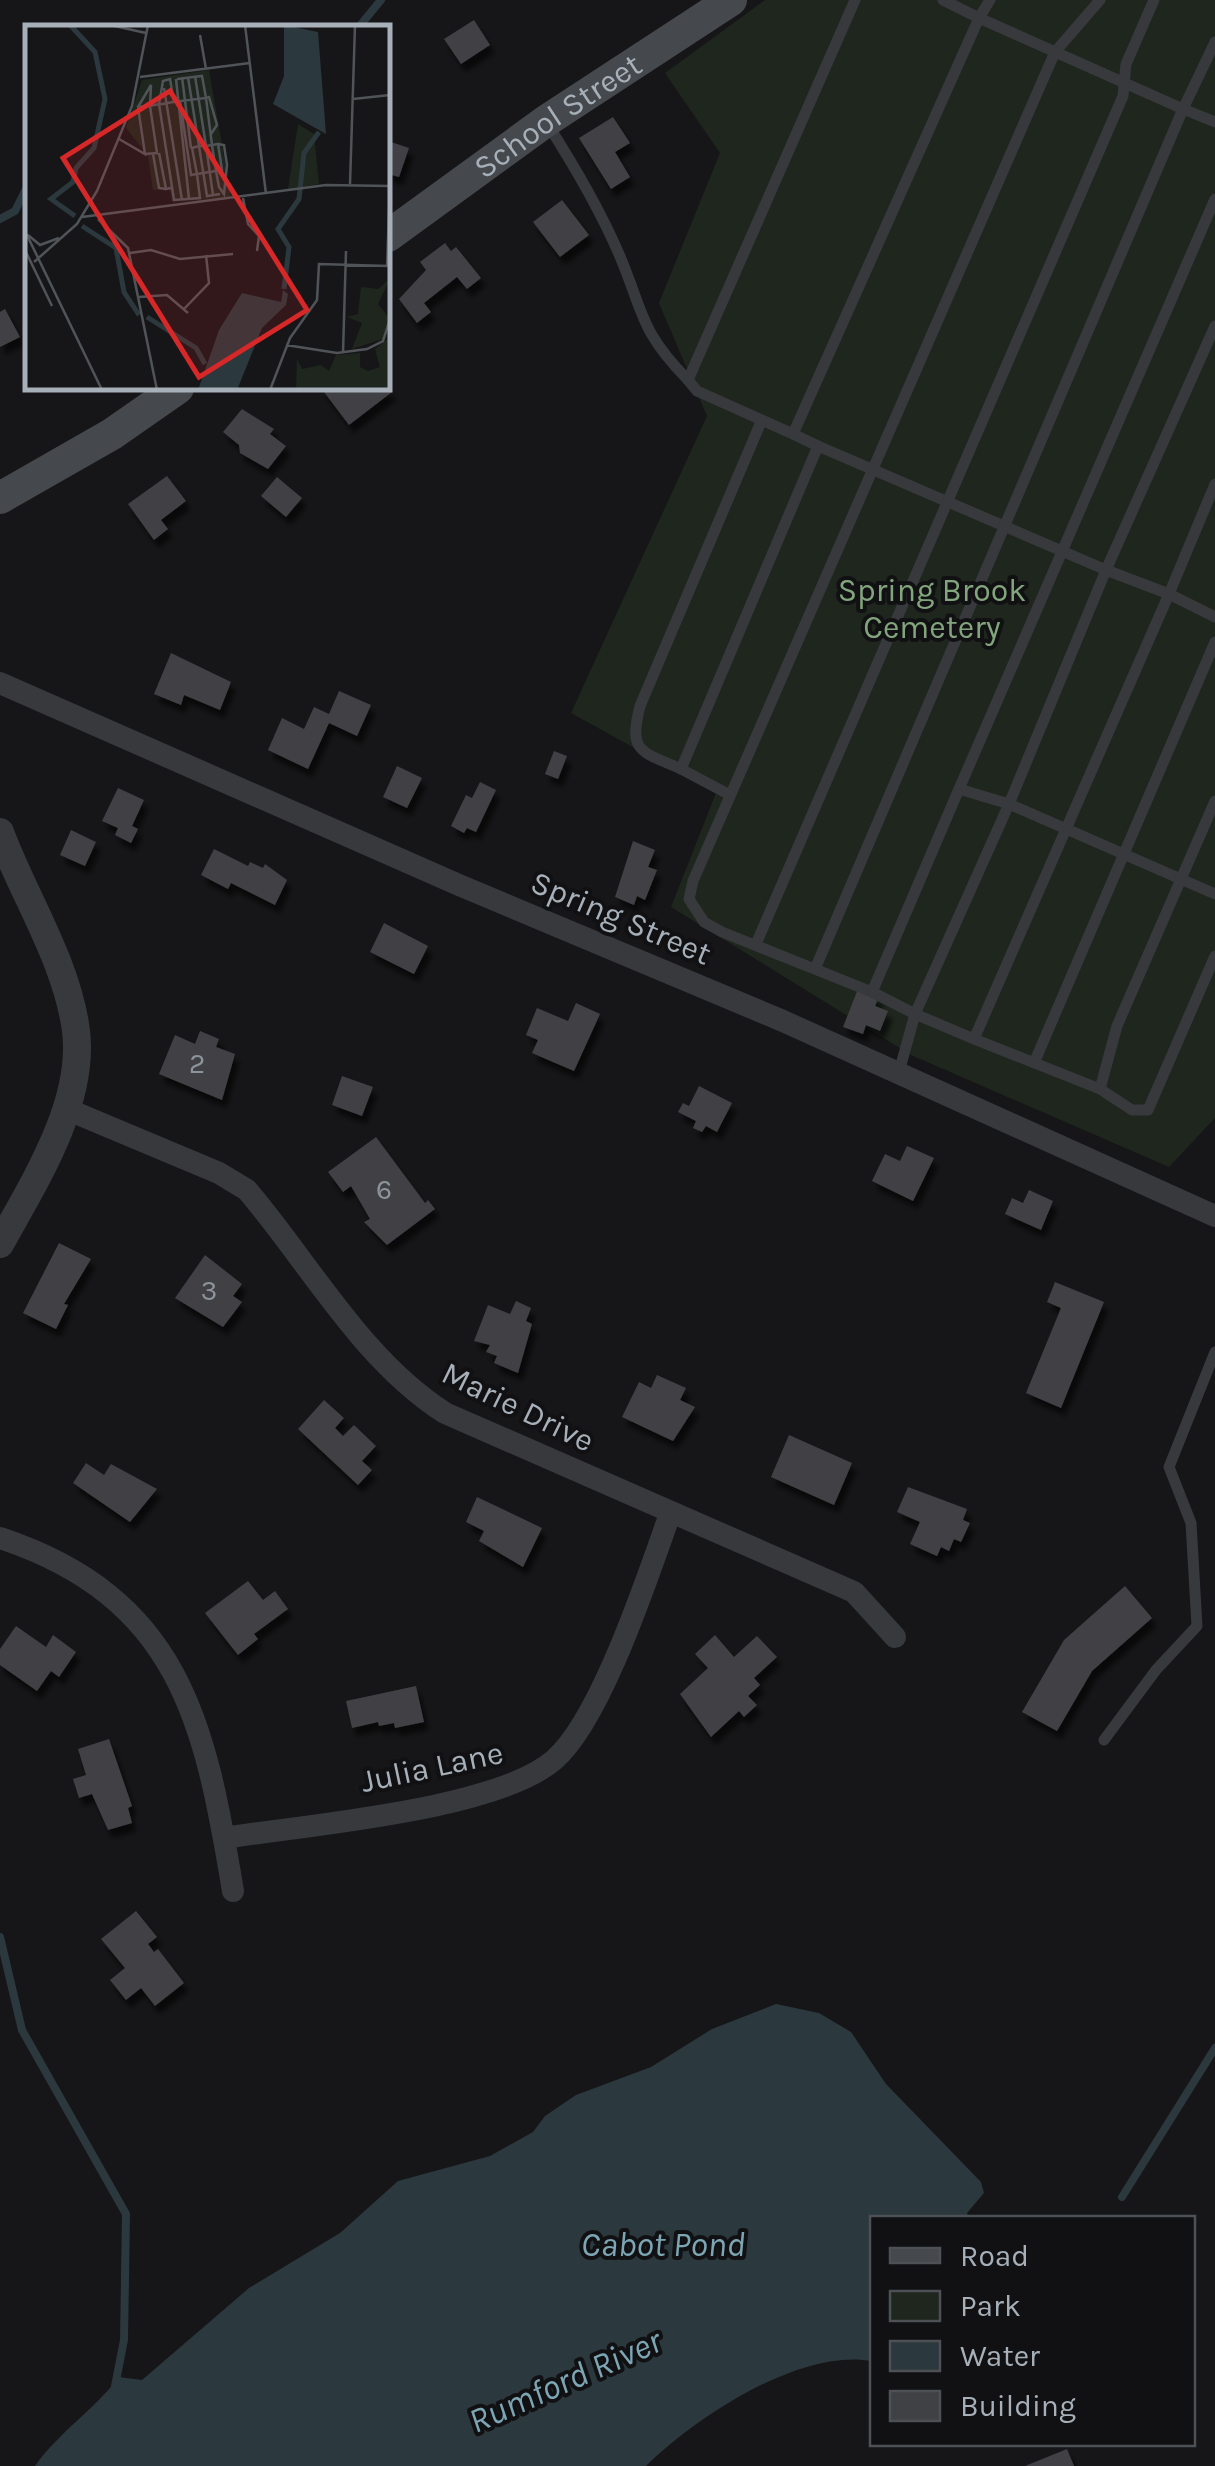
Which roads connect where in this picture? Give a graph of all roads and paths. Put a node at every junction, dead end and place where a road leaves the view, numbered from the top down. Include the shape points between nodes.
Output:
1 (731, 0) edge
2 (856, 0) edge
3 (943, 0) edge
4 (990, 0) edge
5 (1100, 0) edge
6 (1154, 0) edge
7 (979, 18) junction
8 (1215, 42) edge
9 (1055, 52) junction
10 (1124, 83) junction
11 (1184, 109) junction
12 (546, 121) junction
13 (1215, 122) edge
14 (1215, 199) edge
15 (390, 235) edge
16 (1215, 326) edge
17 (688, 380) junction
18 (175, 390) edge
19 (761, 422) junction
20 (792, 434) junction
21 (818, 446) junction
22 (873, 471) junction
23 (1215, 484) edge
24 (0, 498) edge
25 (946, 502) junction
26 (1005, 526) junction
27 (1064, 551) junction
28 (1106, 570) junction
29 (1169, 594) junction
30 (1215, 617) edge
31 (1215, 642) edge
32 (0, 683) edge
33 (681, 769) junction
34 (959, 789) junction
35 (730, 795) junction
36 (1215, 801) edge
37 (1009, 804) junction
38 (1066, 829) junction
39 (0, 832) edge
40 (1122, 853) junction
41 (1181, 879) junction
42 (1215, 894) edge
43 (756, 944) junction
44 (1215, 956) edge
45 (815, 969) junction
46 (872, 992) junction
47 (915, 1014) junction
48 (974, 1040) junction
49 (1034, 1063) junction
50 (899, 1072) junction
51 (1100, 1088) junction
52 (64, 1108) junction
53 (1215, 1216) edge
54 (0, 1244) edge
55 (1215, 1352) edge
56 (670, 1514) junction
57 (0, 1538) edge
58 (896, 1637) dead end
59 (1104, 1740) dead end
60 (224, 1838) junction
61 (233, 1891) dead end

1 - 12 main road, School Street
2 - 17 lane
3 - 7 lane
4 - 7 lane
5 - 9 lane
6 - 10 lane
7 - 9 lane
7 - 20 lane
8 - 11 lane
9 - 10 lane
9 - 22 lane
10 - 11 lane
10 - 25 lane
11 - 13 lane
11 - 26 lane
12 - 15 main road, School Street
12 - 17 lane via 588,188 638,315 657,348
14 - 27 lane
16 - 28 lane
17 - 19 lane via 697,392
18 - 24 main road
19 - 20 lane
19 - 33 lane via 632,735 646,754
20 - 21 lane
21 - 22 lane
21 - 33 lane
22 - 25 lane
22 - 35 lane
23 - 29 lane
25 - 26 lane
25 - 43 lane
26 - 27 lane
26 - 45 lane
27 - 28 lane
27 - 34 lane
28 - 29 lane
28 - 37 lane
29 - 30 lane
29 - 38 lane
31 - 40 lane
32 - 50 street, Spring Street
33 - 35 lane
34 - 37 lane
34 - 46 lane
35 - 43 lane via 690,899 704,922
36 - 41 lane
37 - 38 lane
37 - 47 lane
38 - 40 lane
38 - 48 lane
39 - 52 street via 55,958 76,1032
40 - 41 lane
40 - 49 lane
41 - 42 lane
41 - 51 lane via 1117,1026
43 - 45 lane
44 - 51 lane via 1148,1110 1132,1110
45 - 46 lane
46 - 47 lane
47 - 48 lane
47 - 50 lane
48 - 49 lane
49 - 51 lane
50 - 53 street, Spring Street
52 - 54 street via 51,1152
52 - 56 street, Marie Drive via 247,1190 412,1391 445,1413
55 - 59 lane via 1169,1466 1191,1523 1197,1626
56 - 58 street, Marie Drive via 854,1592
56 - 60 street, Julia Lane via 627,1632 557,1758 524,1781 449,1802
57 - 60 street via 100,1585 153,1636 190,1700
60 - 61 street

